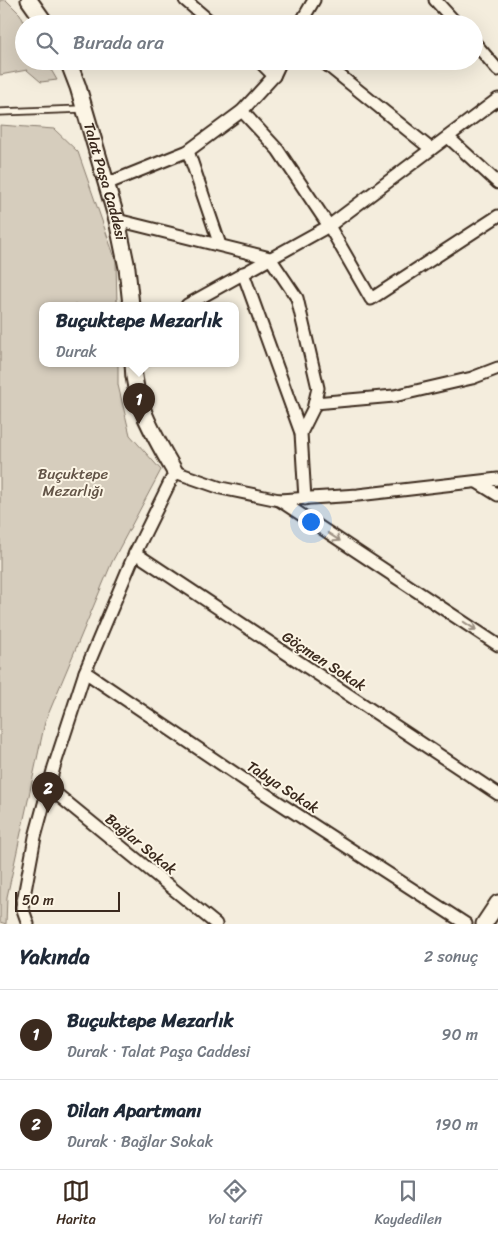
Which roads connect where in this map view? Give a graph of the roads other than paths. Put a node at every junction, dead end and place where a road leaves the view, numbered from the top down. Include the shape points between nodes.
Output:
1 (29, 0) edge
2 (185, 0) edge
3 (314, 0) edge
4 (435, 0) edge
5 (40, 15) edge
6 (202, 15) edge
7 (305, 15) edge
8 (449, 15) edge
9 (483, 52) edge
10 (71, 70) edge
11 (268, 70) edge
12 (277, 70) edge
13 (333, 70) edge
14 (498, 70) edge
15 (274, 76) junction
16 (498, 99) edge
17 (84, 109) junction
18 (242, 111) junction
19 (0, 112) edge
20 (448, 136) junction
21 (431, 149) junction
22 (188, 152) junction
23 (498, 183) edge
24 (106, 184) junction
25 (498, 216) edge
26 (117, 220) junction
27 (329, 226) junction
28 (220, 245) junction
29 (270, 258) junction
30 (243, 273) junction
31 (131, 302) edge
32 (192, 302) edge
33 (133, 367) edge
34 (498, 368) edge
35 (315, 403) junction
36 (301, 433) junction
37 (175, 472) junction
38 (498, 479) edge
39 (477, 482) junction
40 (498, 495) edge
41 (305, 499) junction
42 (279, 500) junction
43 (135, 553) junction
44 (498, 645) edge
45 (86, 672) junction
46 (48, 787) junction
47 (498, 794) edge
48 (498, 903) edge
49 (28, 924) edge
50 (216, 924) edge
51 (466, 924) edge
52 (484, 924) edge

1 - 5 main road
2 - 6 street
3 - 7 street
4 - 8 street
9 - 14 street
10 - 17 main road, Talat Paşa Caddesi
11 - 15 street
12 - 15 street
13 - 21 street
15 - 18 street
16 - 20 street
17 - 19 lane
17 - 24 main road, Talat Paşa Caddesi
18 - 22 street
18 - 27 street via 278,150
20 - 21 street
20 - 23 street
21 - 27 street
22 - 24 street
22 - 28 street
24 - 26 main road, Talat Paşa Caddesi
25 - 27 street via 371,298
26 - 28 street
26 - 31 main road, Talat Paşa Caddesi
27 - 29 street
28 - 29 street
29 - 30 street
29 - 35 street via 297,298 318,388
30 - 32 street
30 - 36 street
33 - 37 main road via 136,391 143,410
34 - 35 street via 472,378 394,396
35 - 36 street
36 - 41 street
37 - 42 street via 221,488
37 - 43 street
38 - 39 street
39 - 40 street
39 - 41 street
41 - 42 street
42 -> 44 street
43 - 45 street
43 - 47 street, Göçmen Sokak
45 - 46 street
45 - 51 street, Tabya Sokak
46 - 49 street via 22,906
46 - 50 street, Bağlar Sokak
48 - 52 main road

